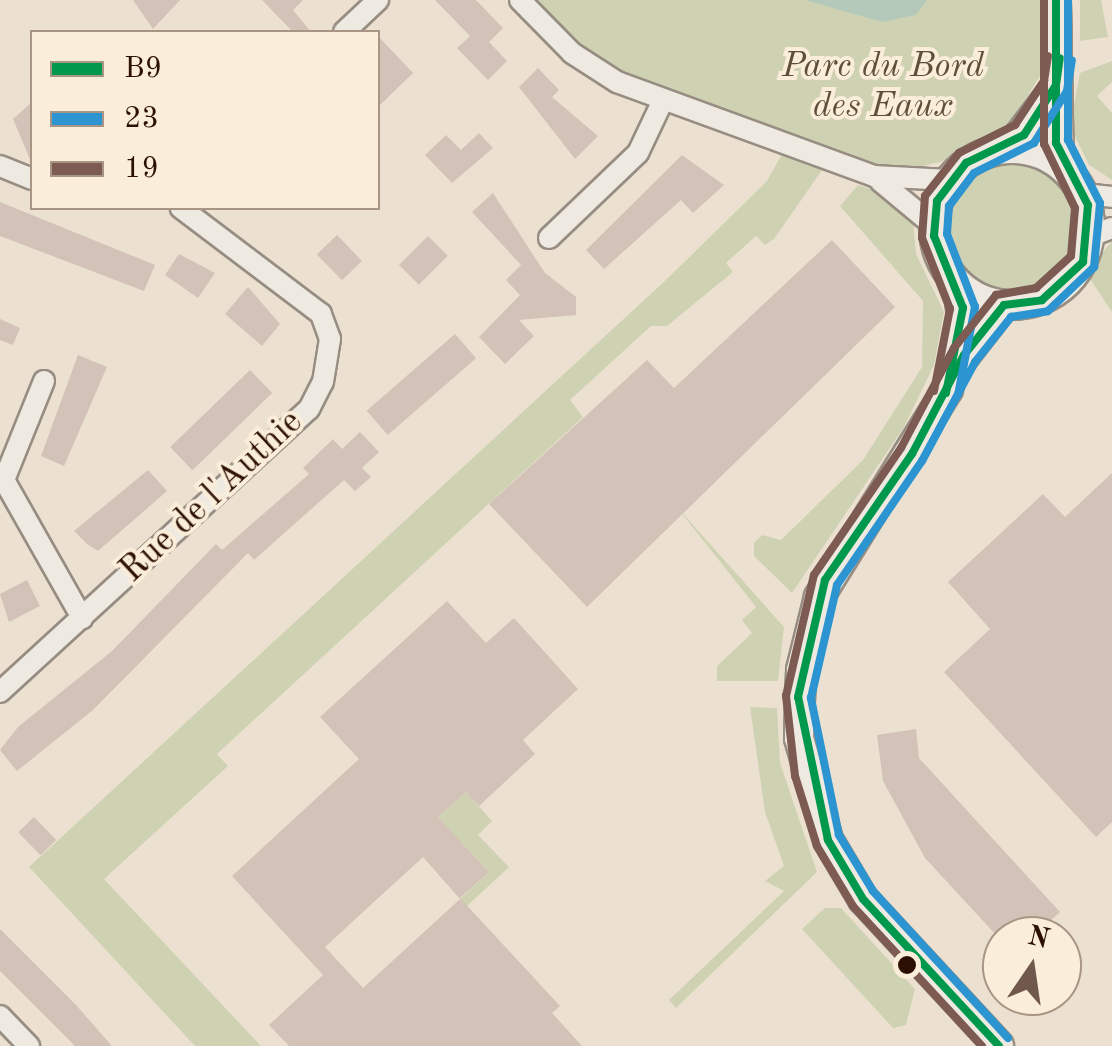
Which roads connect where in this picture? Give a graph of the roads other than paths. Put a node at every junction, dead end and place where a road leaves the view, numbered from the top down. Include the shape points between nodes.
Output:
1 (378, 0) edge
2 (520, 0) edge
3 (1056, 0) edge
4 (346, 30) edge
5 (1056, 86) junction
6 (662, 100) junction
7 (1010, 148) junction
8 (1059, 164) junction
9 (0, 166) edge
10 (874, 176) junction
11 (30, 178) edge
12 (949, 180) junction
13 (1098, 196) edge
14 (184, 210) edge
15 (933, 226) junction
16 (1102, 232) edge
17 (549, 238) dead end
18 (958, 285) junction
19 (1004, 305) junction
20 (954, 370) junction
21 (44, 381) dead end
22 (2, 480) edge
23 (82, 618) junction
24 (0, 692) edge
25 (0, 1016) edge
26 (28, 1046) edge
27 (999, 1046) edge

1 - 4 street
2 - 6 street via 594,70
3 - 5 street
5 - 7 street
5 - 8 street
6 - 10 street
6 - 17 street via 638,152
7 - 8 street
7 - 12 street via 966,163
8 - 13 street
9 - 11 street
10 - 12 street
10 - 15 street
12 - 15 street
13 - 16 street
14 - 23 street, Rue de l'Authie via 306,298 325,326 329,363 310,409
15 - 18 street
16 - 19 street via 1060,290
18 - 19 street
18 - 20 street
19 - 20 street
20 - 27 street via 912,454 825,580 804,646 799,738 828,840 863,899
21 - 22 street
22 - 23 street
23 - 24 street, Rue de l'Authie
25 - 26 street

